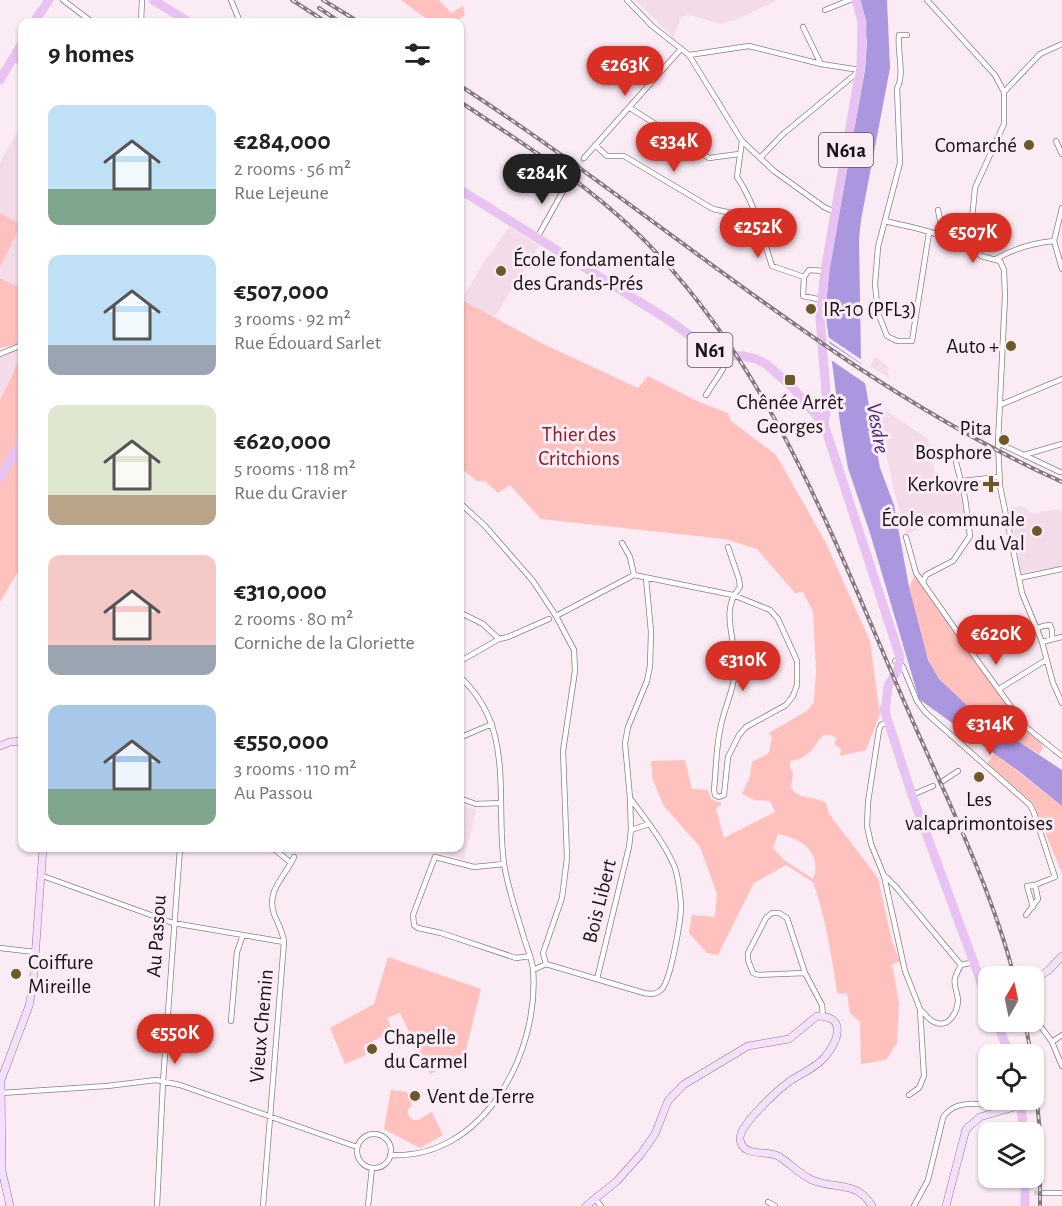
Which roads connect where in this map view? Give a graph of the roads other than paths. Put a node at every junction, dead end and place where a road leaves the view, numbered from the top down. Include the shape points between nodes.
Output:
1 (49, 0) edge
2 (63, 0) edge
3 (142, 0) edge
4 (153, 0) edge
5 (231, 0) edge
6 (627, 0) edge
7 (850, 0) edge
8 (856, 0) edge
9 (927, 0) edge
10 (825, 10) dead end
11 (37, 18) edge
12 (87, 18) edge
13 (141, 18) edge
14 (182, 18) edge
15 (238, 18) edge
16 (802, 27) dead end
17 (907, 35) dead end
18 (1062, 44) edge
19 (681, 49) junction
20 (18, 50) edge
21 (15, 56) junction
22 (689, 56) junction
23 (18, 59) edge
24 (821, 64) junction
25 (860, 70) junction
26 (0, 80) edge
27 (1004, 93) junction
28 (630, 108) junction
29 (742, 141) junction
30 (1056, 141) dead end
31 (595, 146) junction
32 (739, 154) junction
33 (1062, 154) edge
34 (584, 158) tunnel mouth
35 (760, 158) junction
36 (567, 184) tunnel mouth
37 (464, 192) edge
38 (1062, 208) edge
39 (938, 210) dead end
40 (753, 211) junction
41 (835, 212) junction
42 (885, 221) junction
43 (942, 225) junction
44 (929, 233) junction
45 (937, 233) junction
46 (949, 234) junction
47 (537, 238) junction
48 (972, 240) junction
49 (1054, 241) junction
50 (996, 259) junction
51 (1062, 270) edge
52 (825, 271) junction
53 (804, 277) junction
54 (822, 300) junction
55 (18, 347) edge
56 (0, 354) edge
57 (725, 356) junction
58 (1062, 379) edge
59 (706, 395) dead end
60 (827, 405) junction
61 (1000, 405) junction
62 (814, 411) junction
63 (824, 424) junction
64 (998, 443) junction
65 (1062, 444) edge
66 (18, 448) edge
67 (1024, 455) junction
68 (956, 462) dead end
69 (1060, 472) dead end
70 (999, 477) junction
71 (0, 478) edge
72 (962, 482) junction
73 (464, 507) edge
74 (906, 537) dead end
75 (622, 543) dead end
76 (728, 547) dead end
77 (1062, 569) edge
78 (634, 575) junction
79 (646, 578) junction
80 (1019, 578) junction
81 (923, 582) junction
82 (733, 595) junction
83 (464, 614) edge
84 (556, 616) junction
85 (549, 619) dead end
86 (1036, 629) junction
87 (1062, 637) edge
88 (499, 639) junction
89 (1052, 639) junction
90 (1042, 642) junction
91 (464, 659) edge
92 (1046, 660) junction
93 (897, 662) junction
94 (464, 682) edge
95 (999, 689) junction
96 (1062, 703) edge
97 (887, 722) junction
98 (492, 724) junction
99 (464, 736) edge
100 (18, 741) edge
101 (0, 746) edge
102 (1062, 756) edge
103 (958, 771) dead end
104 (943, 781) dead end
105 (933, 786) dead end
106 (912, 795) junction
107 (630, 798) junction
108 (464, 800) edge
109 (501, 803) junction
110 (649, 824) junction
111 (631, 830) junction
112 (43, 852) edge
113 (180, 852) edge
114 (279, 852) edge
115 (504, 864) junction
116 (40, 875) junction
117 (884, 876) junction
118 (1055, 877) junction
119 (1062, 878) edge
120 (1026, 915) dead end
121 (173, 923) junction
122 (243, 935) junction
123 (285, 942) junction
124 (0, 948) edge
125 (35, 952) junction
126 (530, 956) junction
127 (1062, 956) edge
128 (974, 962) junction
129 (546, 964) junction
130 (961, 965) junction
131 (533, 970) junction
132 (978, 971) edge
133 (805, 973) junction
134 (1044, 973) edge
135 (597, 978) junction
136 (920, 1009) junction
137 (823, 1016) junction
138 (231, 1021) dead end
139 (1044, 1031) edge
140 (1062, 1035) edge
141 (1052, 1042) junction
142 (3, 1062) edge
143 (1062, 1066) edge
144 (163, 1082) junction
145 (1, 1093) edge
146 (909, 1095) dead end
147 (978, 1104) edge
148 (0, 1108) edge
149 (1002, 1110) edge
150 (271, 1116) junction
151 (357, 1147) junction
152 (390, 1155) junction
153 (372, 1168) junction
154 (1028, 1188) edge
155 (1044, 1193) tunnel mouth
156 (1062, 1193) edge
157 (768, 1202) dead end
158 (598, 1203) edge
159 (10, 1206) edge
160 (157, 1206) edge
161 (263, 1206) edge
162 (368, 1206) edge
163 (586, 1206) edge
164 (775, 1206) edge
165 (872, 1206) edge
166 (914, 1206) edge
167 (946, 1206) edge
168 (1025, 1206) edge

1 - 11 main road
2 - 12 street
3 - 13 street
4 - 14 main road
5 - 15 street
6 - 19 street
7 - 10 street
8 - 25 main road, N61a via 862,22
9 - 27 street via 995,75
16 - 24 street
17 - 42 street via 899,35 898,43 900,163
18 - 27 street via 1040,54
19 - 22 street
19 - 28 street
20 - 21 main road
21 - 23 main road
21 - 26 main road
22 - 24 street via 748,45
22 - 29 street
24 - 25 street
25 - 35 street
25 - 41 main road, N61a
27 - 48 street via 1004,124 975,188
28 - 31 street
28 - 32 street via 709,158
29 - 32 street
29 - 35 street
30 - 33 street
31 - 34 street
31 - 40 street via 607,156 624,156 713,209 741,215
32 - 40 street via 737,177
35 - 41 street
36 - 47 street
37 - 47 main road, N61
38 - 49 street
39 - 43 street
40 - 53 street via 772,266
41 - 52 main road, N61a
42 - 44 street
42 - 44 street via 875,284 878,313 887,336 897,341 912,342
43 - 45 street
43 - 46 street
44 - 45 street
45 - 46 street via 944,237
46 - 48 street
47 - 57 main road, N61 via 667,318 717,355
48 - 50 street via 981,256
49 - 50 street
49 - 51 street
50 - 61 street via 1003,265 1005,296
52 - 53 street via 809,270
52 - 54 main road, N61a
53 - 54 street via 803,296
54 - 60 main road, N61a via 820,326
55 - 56 street
57 - 59 street via 723,369
57 - 62 main road, N61 via 744,356 766,364
58 - 61 street
60 - 62 main road
60 - 63 main road
61 - 64 street
62 - 63 main road, N61
63 - 93 main road, N61 via 897,649
64 - 67 street
64 - 70 street
65 - 67 street
66 - 71 main road
67 - 69 street
68 - 72 street
70 - 72 street
70 - 80 street
72 - 81 street via 970,537 953,561 926,575
73 - 84 street via 513,556
74 - 81 street via 916,573
75 - 78 street
76 - 82 street via 740,579 740,587
77 - 80 street
78 - 79 street
78 - 84 street
79 - 82 street
79 - 107 street, Bois Libert via 650,666 625,743
80 - 86 street
81 - 95 street
82 - 82 street via 770,610 778,619 796,661 797,685 786,705 739,735 728,757 726,791 719,797 714,790 719,731 735,671 728,609
83 - 88 street via 483,624
84 - 129 street via 574,650 575,661 563,751 567,858 562,898 543,953
85 - 88 street
86 - 89 street via 1050,625
86 - 90 street
87 - 89 street
88 - 91 street
89 - 90 street
90 - 92 street
92 - 95 street
92 - 96 street
93 - 97 main road, N61 via 884,685 882,699
93 - 118 street via 925,712 1030,805
94 - 98 street via 479,698
95 - 102 street via 1026,727
97 - 106 main road, N61
97 - 117 street via 879,730 867,814 871,844
98 - 99 street
98 - 109 street via 498,743
100 - 101 street
103 - 104 street
105 - 106 street
106 - 128 main road, N61
107 - 110 street, Bois Libert
107 - 111 street, Bois Libert
108 - 109 street via 476,804
109 - 115 street
110 - 111 street
110 - 135 street, Bois Libert via 670,858 680,888 681,917 668,978 663,989 654,994
111 - 135 street, Bois Libert
112 - 116 street
113 - 121 street, Au Passou
114 - 123 street, Vieux Chemin via 292,860 279,878 272,900
115 - 126 street
115 - 126 street via 474,867 435,857 413,915 414,925 516,958
116 - 121 street
116 - 125 street
117 - 130 street
117 - 136 street via 905,971
118 - 119 street
118 - 120 street via 1035,885 1038,899
121 - 122 street
121 - 144 street, Au Passou
122 - 123 street
122 - 138 street via 237,952
123 - 150 street, Vieux Chemin
124 - 125 street
125 - 142 street via 29,1006
126 - 131 street
127 - 134 street
128 - 130 street
128 - 132 main road, N61
129 - 131 street
129 - 135 street, Bois Libert
130 - 136 street via 955,977 958,997 953,1017 933,1022
131 - 152 street via 525,1043 499,1095 470,1127 439,1148
133 - 133 street via 787,918 779,912 772,913 748,953 753,973
133 - 137 street
136 - 146 street via 924,1076 919,1088
137 - 158 street via 812,1019 789,1039 748,1047 683,1085 668,1101 648,1144
137 - 165 street via 830,1018 838,1029 833,1046 813,1069 782,1088 747,1123 740,1139 747,1150 777,1156 813,1180 861,1192
139 - 141 street
140 - 141 street
141 - 143 street
142 - 145 street
144 - 145 street
144 - 150 street
144 - 160 street, Au Passou
145 - 148 street
147 - 166 street via 972,1102 946,1112 928,1180
148 - 159 street via 2,1171
149 - 167 street via 980,1117 966,1128
150 - 151 street
150 - 161 street, Vieux Chemin
151 - 152 street via 366,1136 380,1135 389,1143
151 - 153 street via 360,1161
152 - 153 street via 381,1166
153 - 162 street
154 - 168 main road
155 - 156 street
157 - 164 street
158 - 163 street

